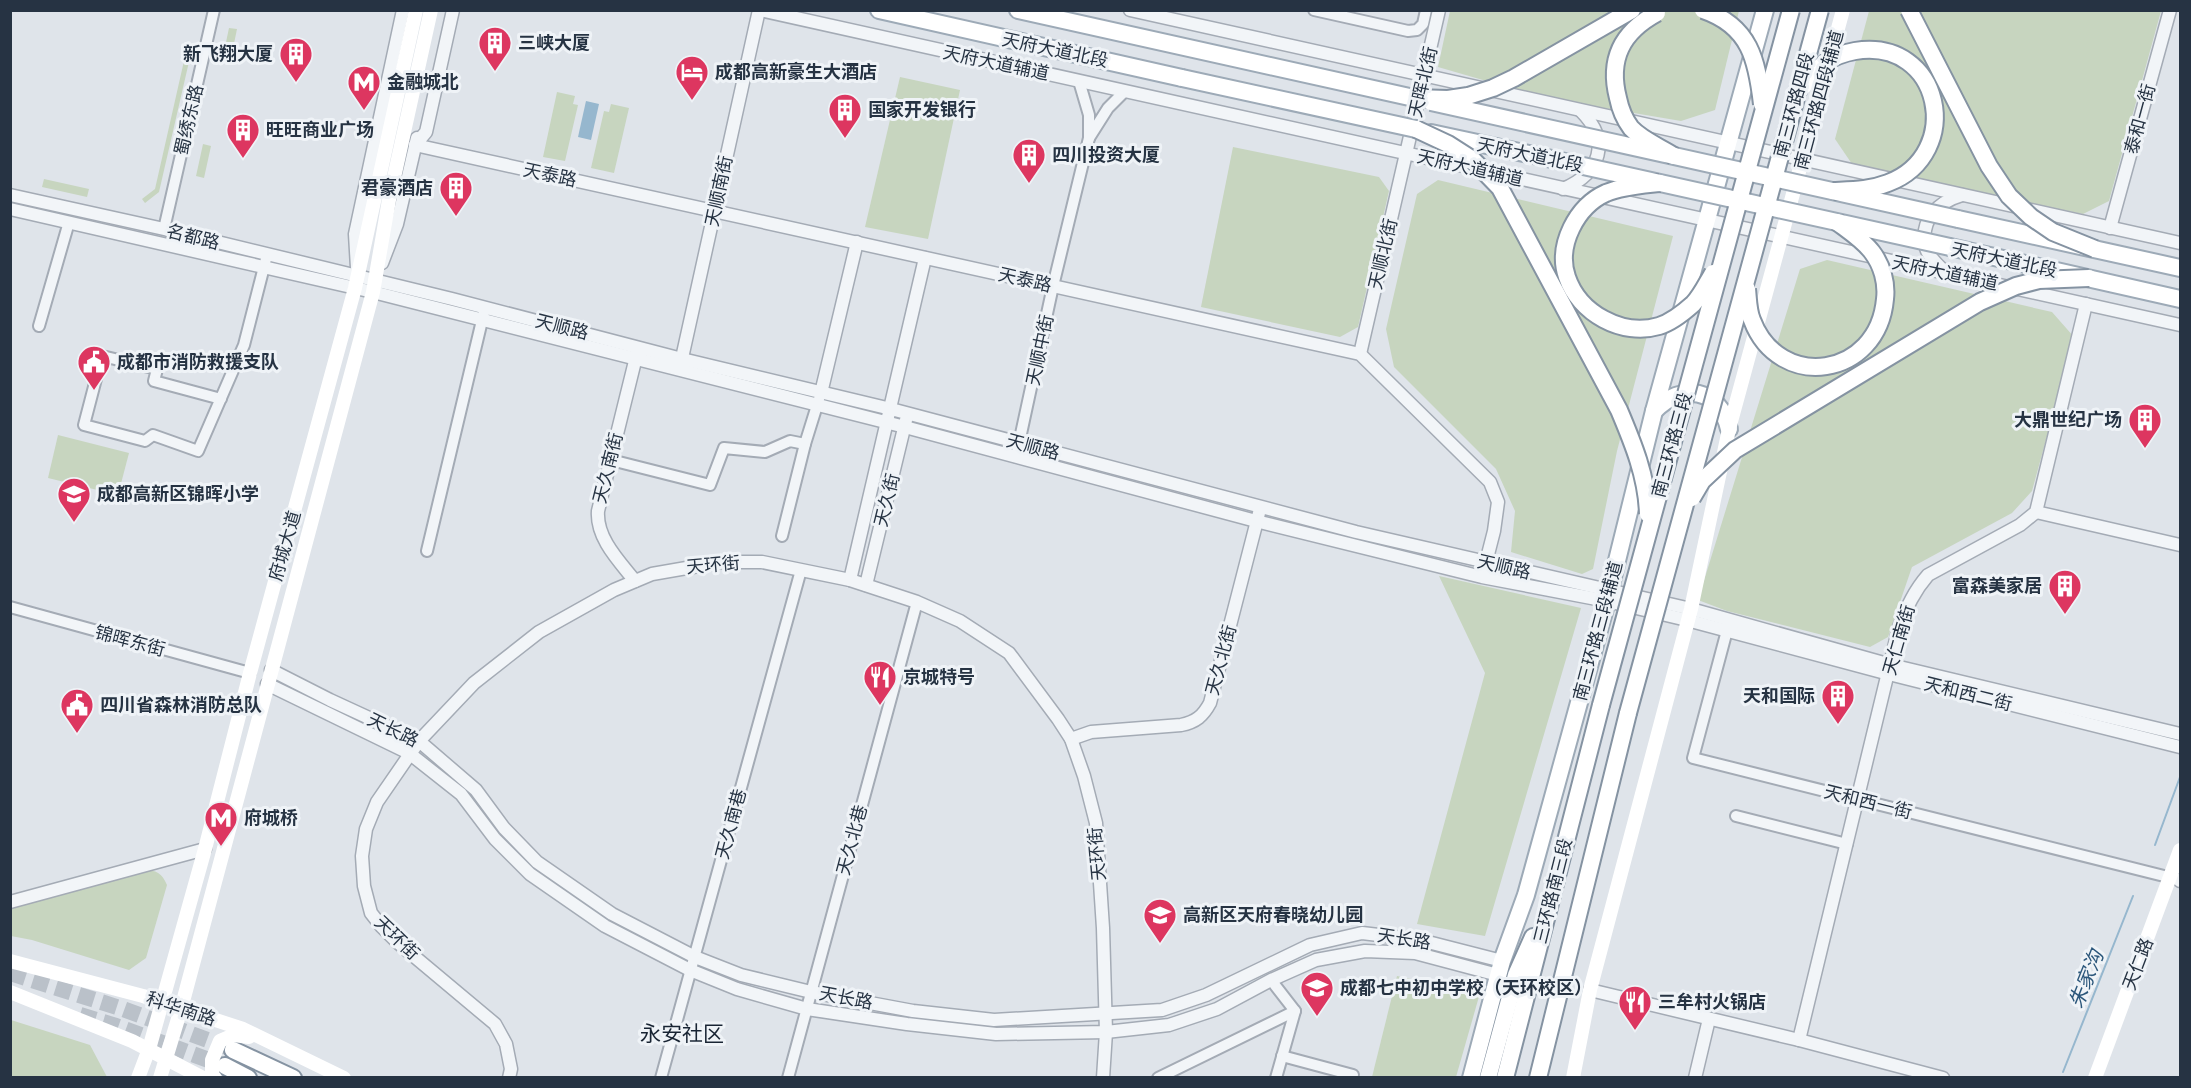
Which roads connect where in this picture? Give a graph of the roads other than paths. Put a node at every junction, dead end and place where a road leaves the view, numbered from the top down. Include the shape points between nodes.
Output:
1 (213, 10) edge
2 (403, 10) edge
3 (416, 10) edge
4 (431, 10) edge
5 (445, 10) edge
6 (453, 10) edge
7 (760, 10) edge
8 (879, 10) edge
9 (1018, 10) edge
10 (1130, 10) edge
11 (1314, 10) edge
12 (1426, 10) edge
13 (1439, 10) edge
14 (1632, 10) edge
15 (1668, 10) edge
16 (1703, 10) edge
17 (1765, 10) edge
18 (1791, 10) edge
19 (1820, 10) edge
20 (1843, 10) edge
21 (1909, 10) edge
22 (2170, 10) edge
23 (1425, 76) junction
24 (1078, 81) junction
25 (1125, 91) junction
26 (1414, 98) junction
27 (1795, 100) junction
28 (1580, 110) junction
29 (1763, 113) junction
30 (1416, 129) junction
31 (1089, 138) junction
32 (1729, 143) junction
33 (415, 145) junction
34 (1406, 153) junction
35 (1674, 156) junction
36 (1802, 159) junction
37 (1660, 183) junction
38 (1743, 185) joint
39 (1563, 189) junction
40 (1833, 191) junction
41 (10, 195) edge
42 (1963, 195) junction
43 (1768, 199) joint
44 (10, 209) edge
45 (715, 213) junction
46 (1707, 221) junction
47 (69, 222) junction
48 (1837, 222) junction
49 (2110, 228) junction
50 (164, 229) junction
51 (1781, 238) junction
52 (857, 243) junction
53 (2181, 243) edge
54 (2095, 249) junction
55 (1723, 257) junction
56 (926, 258) junction
57 (265, 261) junction
58 (2181, 268) edge
59 (1947, 274) junction
60 (1747, 278) junction
61 (2089, 278) junction
62 (356, 282) junction
63 (374, 286) junction
64 (1053, 286) junction
65 (2181, 299) edge
66 (2086, 304) junction
67 (484, 314) junction
68 (2181, 325) edge
69 (39, 326) dead end
70 (637, 353) junction
71 (1360, 354) junction
72 (680, 365) junction
73 (821, 393) junction
74 (221, 399) junction
75 (816, 406) junction
76 (891, 409) junction
77 (1654, 411) junction
78 (908, 414) junction
79 (887, 423) junction
80 (905, 428) junction
81 (1728, 429) junction
82 (805, 444) junction
83 (1020, 444) junction
84 (1016, 457) junction
85 (611, 460) junction
86 (1261, 506) junction
87 (2036, 512) junction
88 (1682, 515) junction
89 (1256, 521) junction
90 (1648, 532) junction
91 (782, 536) dead end
92 (2181, 545) edge
93 (427, 551) dead end
94 (1485, 563) junction
95 (801, 570) junction
96 (1482, 577) junction
97 (850, 580) junction
98 (635, 581) junction
99 (866, 585) junction
100 (1608, 596) junction
101 (917, 603) junction
102 (10, 607) edge
103 (1689, 615) junction
104 (1728, 626) junction
105 (1890, 670) junction
106 (250, 674) junction
107 (269, 677) junction
108 (1601, 705) joint
109 (1628, 713) joint
110 (2181, 734) edge
111 (1071, 739) junction
112 (419, 741) junction
113 (2181, 747) edge
114 (409, 753) junction
115 (1858, 799) junction
116 (1736, 816) dead end
117 (1847, 844) junction
118 (205, 849) junction
119 (2181, 850) edge
120 (2178, 879) edge
121 (1551, 898) junction
122 (10, 902) edge
123 (694, 957) junction
124 (10, 961) edge
125 (1500, 968) junction
126 (690, 970) junction
127 (1271, 980) junction
128 (1590, 990) junction
129 (10, 992) edge
130 (811, 992) junction
131 (161, 1002) junction
132 (181, 1009) junction
133 (807, 1009) junction
134 (1295, 1011) junction
135 (1105, 1014) junction
136 (1709, 1019) junction
137 (1552, 1024) junction
138 (1106, 1032) junction
139 (260, 1038) junction
140 (1799, 1040) junction
141 (149, 1049) junction
142 (233, 1050) tunnel mouth
143 (1282, 1056) junction
144 (167, 1058) junction
145 (220, 1072) edge
146 (138, 1077) edge
147 (160, 1077) edge
148 (203, 1077) edge
149 (248, 1077) edge
150 (292, 1077) edge
151 (344, 1077) edge
152 (509, 1077) edge
153 (661, 1077) edge
154 (788, 1077) edge
155 (1103, 1077) edge
156 (1158, 1077) edge
157 (1276, 1077) edge
158 (1352, 1077) edge
159 (1471, 1077) edge
160 (1488, 1077) edge
161 (1505, 1077) edge
162 (1538, 1077) edge
163 (1547, 1077) edge
164 (1574, 1077) edge
165 (1695, 1077) edge
166 (1943, 1077) edge
167 (2095, 1077) edge
168 (2105, 1077) edge

1 - 50 street, 蜀绣东路
2 - 62 street via 355,234
3 - 62 main road, 府城大道
4 - 63 main road, 府城大道
5 - 33 street
6 - 33 street via 426,132
7 - 24 street, 天府大道辅道
7 - 45 street, 天顺南街
8 - 30 main road, 天府大道北段, bridge
9 - 26 main road, 天府大道北段
10 - 23 street
11 - 12 street via 1408,31 1423,24
13 - 23 street, 天晖北街
14 - 26 main road, bridge via 1493,88 1448,99
15 - 35 main road, bridge via 1639,23 1623,44 1614,84 1631,127
16 - 29 main road, bridge via 1727,20 1748,45 1756,65
17 - 32 main road, 南三环路三段辅道
18 - 29 main road, 南三环路四段, bridge
19 - 27 main road, 南三环路四段, bridge
20 - 36 main road, 南三环路四段辅道
21 - 54 main road, bridge via 1989,166 2009,196 2031,218 2053,232
22 - 49 street, 泰和一街
23 - 28 street
23 - 34 street, 天晖北街
24 - 25 street, 天府大道辅道
24 - 31 street via 1089,115
25 - 31 street via 1108,108
25 - 34 street, 天府大道辅道
26 - 35 main road, 天府大道北段, bridge
27 - 40 main road, bridge via 1823,63 1868,49 1904,58 1918,70 1935,102 1931,139 1911,169 1890,183 1873,188
27 - 43 main road, 南三环路四段, bridge
28 - 32 street
28 - 39 street via 1596,130 1599,150 1587,176
29 - 38 main road, 南三环路四段, bridge
30 - 37 main road, 天府大道北段, bridge
30 - 90 main road, bridge via 1473,160 1500,188 1630,437 1647,493
31 - 64 street, 天顺中街
32 - 36 street
32 - 46 main road, 南三环路三段辅道
33 - 45 street, 天泰路
33 - 63 street via 397,224
34 - 39 street, 天府大道辅道
34 - 71 street, 天顺北街
35 - 40 main road, 天府大道北段, bridge
36 - 42 street
36 - 51 main road, 南三环路四段辅道
37 - 48 main road, 天府大道北段, bridge
37 - 55 main road, bridge via 1607,193 1582,210 1570,230 1565,249 1566,276 1577,296 1595,315 1616,325 1657,326 1674,320 1695,302
38 - 55 main road, 南三环路三段, bridge
39 - 46 street, 天府大道辅道
40 - 54 main road, 天府大道北段, bridge
41 - 50 street, 名都路
42 - 49 street
42 - 59 street via 1938,206 1925,232 1926,248
43 - 60 main road, 南三环路三段, bridge
44 - 47 street
45 - 52 street, 天泰路
45 - 72 street, 天顺南街
46 - 51 street, 天府大道辅道
46 - 77 main road, 南三环路三段辅道
47 - 57 street
47 - 69 street
48 - 60 main road, bridge via 1873,252 1883,273 1884,312 1876,334 1860,352 1841,363 1818,368 1779,356 1752,320
48 - 61 main road, 天府大道北段, bridge
49 - 53 street
50 - 57 street, 名都路
51 - 59 street, 天府大道辅道
51 - 81 main road
52 - 56 street, 天泰路
52 - 73 street
54 - 58 main road, 天府大道北段
55 - 90 main road, 南三环路三段, bridge
56 - 64 street, 天泰路
56 - 76 street, 天久街
57 - 62 street, 名都路
57 - 74 street via 244,345
59 - 66 street, 天府大道辅道
60 - 88 main road, 南三环路三段, bridge
61 - 65 main road, 天府大道北段
61 - 88 main road, bridge via 2039,280 1980,302 1735,450 1702,481
62 - 63 street, 名都路
62 - 106 main road, 府城大道
63 - 67 street, 天顺路
63 - 107 main road, 府城大道
64 - 71 street, 天泰路
64 - 83 street, 天顺中街
66 - 68 street, 天府大道辅道
66 - 87 street
67 - 70 street, 天顺路
67 - 93 street
70 - 72 street, 天顺路
70 - 85 street, 天久南街
71 - 94 street via 1490,482 1498,502
72 - 73 street, 天顺路
72 - 75 street, 天顺路
73 - 75 street
73 - 76 street, 天顺路
74 - 74 street via 198,451 153,435 145,441 84,425 102,356 157,369 154,381
75 - 79 street, 天顺路
75 - 82 street
76 - 78 street, 天顺路
76 - 79 street, 天久街
77 - 81 main road via 1679,393 1696,394 1720,406
77 - 100 main road, 南三环路三段辅道
78 - 80 street, 天久街
78 - 83 street, 天顺路
79 - 80 street, 天顺路
79 - 97 street, 天久街
80 - 84 street, 天顺路
80 - 99 street, 天久街
81 - 103 main road
82 - 85 street via 790,441 765,452 724,448 710,485
82 - 91 street
83 - 84 street, 天顺中街
83 - 86 street, 天顺路
84 - 89 street, 天顺路
85 - 98 street, 天久南街 via 597,522 601,534
86 - 89 street, 天久北街
86 - 94 street, 天顺路
87 - 92 street
87 - 105 street, 天仁南街 via 2020,525 1928,575 1908,603
88 - 109 main road, 南三环路三段, bridge
89 - 96 street, 天顺路
89 - 111 street, 天久北街 via 1205,713 1194,722 1092,732
90 - 108 main road, 南三环路三段, bridge
94 - 96 street
94 - 100 street, 天顺路
95 - 97 street, 天环街
95 - 98 street, 天环街 via 762,562 721,562 672,569
95 - 123 street, 天久南巷
96 - 100 street, 天顺路
97 - 99 street, 天环街
98 - 112 street, 天环街 via 539,632 474,683
99 - 101 street, 天环街
100 - 103 street, 天顺路
100 - 125 main road, 南三环路三段辅道 via 1526,895
101 - 111 street, 天环街 via 960,621 1009,653
101 - 130 street, 天久北巷
102 - 106 street, 锦晖东街
103 - 104 street, 天和西二街
103 - 128 main road
104 - 105 street, 天和西二街
104 - 115 street, 天和西一街 via 1693,758
105 - 110 street, 天和西二街
105 - 113 street, 天和西二街
105 - 115 street, 天仁南街
106 - 118 main road, 府城大道
107 - 112 street, 天长路
107 - 114 street, 天长路
107 - 132 main road, 府城大道
108 - 121 main road, 三环路南三段
109 - 137 main road, 三环路南三段
111 - 135 street, 天环街 via 1096,823
112 - 114 street, 天环街
112 - 123 street, 天长路 via 476,790 504,828 537,862 612,914
114 - 126 street, 天长路 via 461,794 495,839 530,874 605,926
114 - 152 street, 天环街 via 377,802 366,829 362,856 371,913 397,942 495,1024 506,1044
115 - 117 street, 天仁南街
115 - 120 street, 天和西一街
116 - 117 street
117 - 140 street, 天仁南街
118 - 122 street
118 - 131 main road, 府城大道
119 - 120 main road, 天仁路
120 - 167 main road, 天仁路
120 - 168 main road, 天仁路
121 - 160 main road via 1516,975
121 - 161 main road, 三环路南三段
123 - 126 street, 天久南巷
123 - 130 street, 天长路 via 741,975
124 - 131 main road, 科华南路
125 - 127 street, 天长路 via 1415,953 1365,951 1316,960
125 - 135 street, 天长路 via 1420,940 1362,933 1310,945 1206,995 1162,1010
125 - 159 main road, 南三环路三段辅道
126 - 133 street, 天长路 via 737,989
126 - 153 street, 天久南巷
127 - 134 street
127 - 138 street, 天长路 via 1217,1009 1169,1025
128 - 136 street
128 - 164 main road
129 - 141 main road
130 - 133 street, 天久北巷
130 - 135 street, 天长路 via 913,1011 994,1020
131 - 132 main road, 科华南路
131 - 141 main road, 府城大道
132 - 139 main road, 科华南路
132 - 144 main road, 府城大道
133 - 138 street, 天长路 via 996,1034
133 - 154 street, 天久北巷
134 - 143 street
134 - 156 street
135 - 138 street, 天环街
136 - 140 street
136 - 165 street
137 - 162 main road, 三环路南三段
137 - 163 main road
138 - 155 street, 天环街
139 - 145 main road via 234,1035 220,1041 212,1060 212,1075
139 - 151 main road, 科华南路
140 - 166 street
141 - 144 main road
141 - 146 main road, 府城大道
142 - 150 main road
143 - 157 street
143 - 158 street
144 - 147 main road, 府城大道
144 - 148 main road
145 - 149 main road

